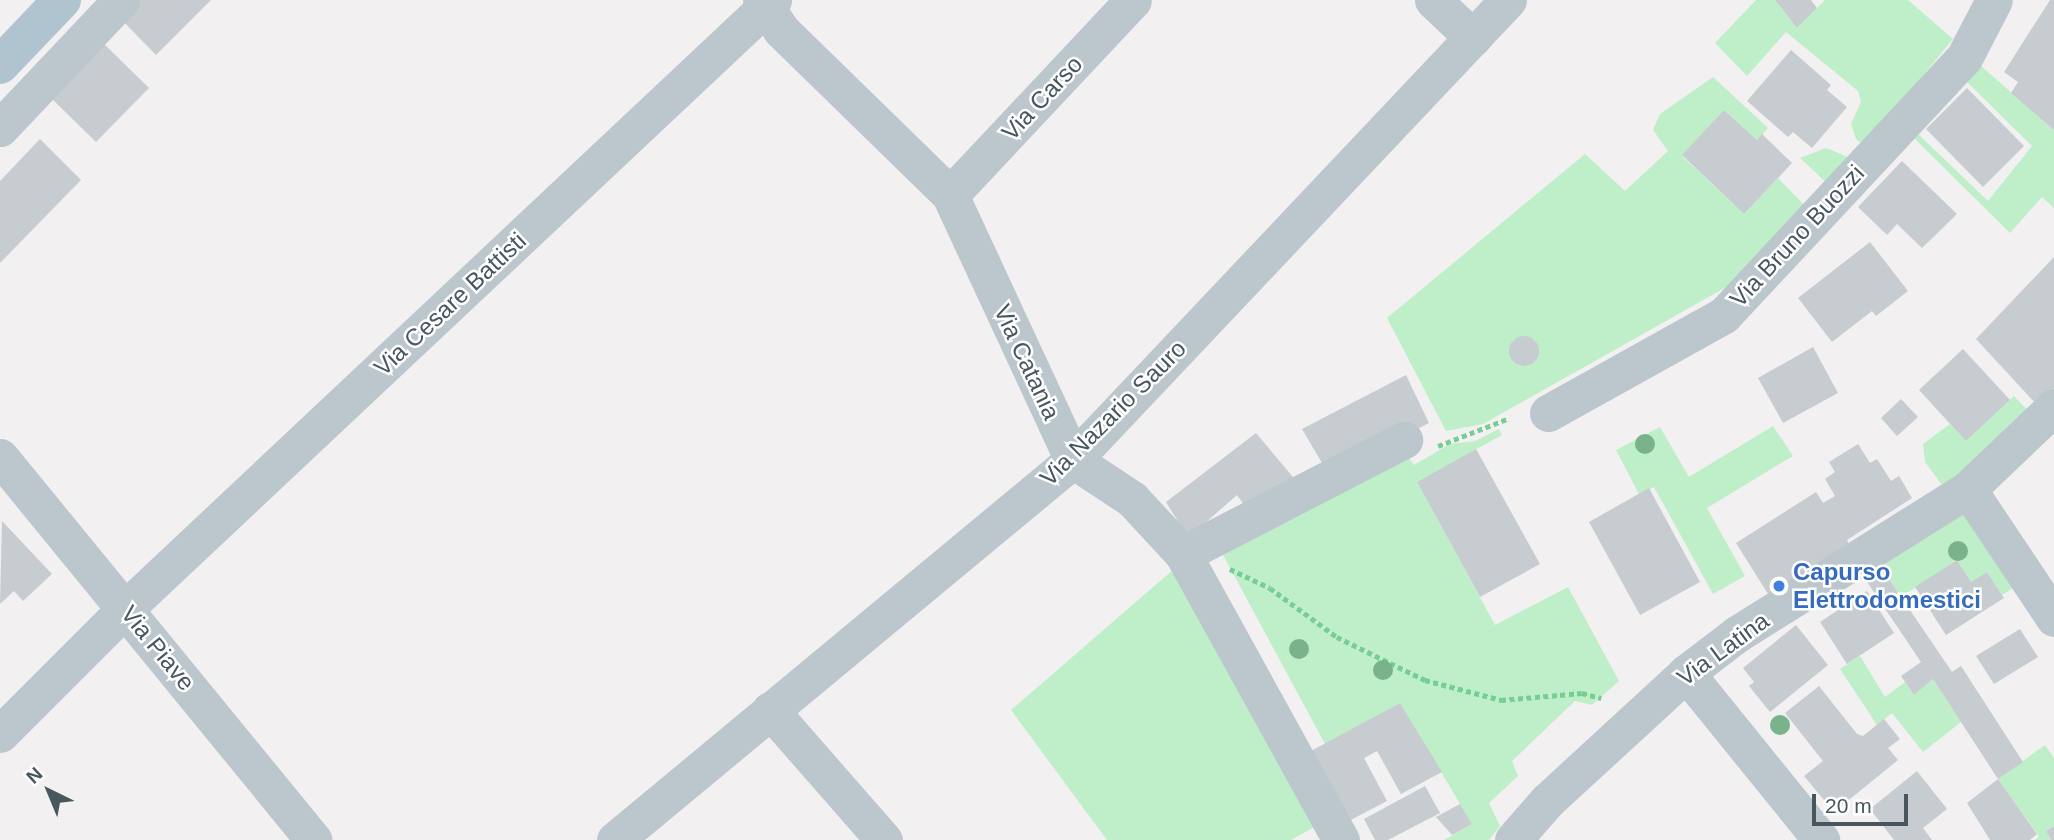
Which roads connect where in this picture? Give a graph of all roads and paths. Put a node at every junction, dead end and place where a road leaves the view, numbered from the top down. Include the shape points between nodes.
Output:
1 (62, 0) edge
2 (121, 0) edge
3 (1133, 0) edge
4 (1433, 0) edge
5 (1508, 0) edge
6 (1994, 0) edge
7 (767, 2) edge
8 (1473, 38) junction
9 (0, 65) edge
10 (0, 128) edge
11 (950, 195) junction
12 (2054, 407) edge
13 (1548, 413) dead end
14 (1507, 419) dead end
15 (1404, 440) joint
16 (0, 457) edge
17 (1073, 460) junction
18 (1968, 489) junction
19 (1189, 565) junction
20 (126, 608) junction
21 (2054, 618) edge
22 (1686, 673) junction
23 (1601, 698) dead end
24 (770, 710) junction
25 (0, 734) edge
26 (313, 840) edge
27 (615, 840) edge
28 (884, 840) edge
29 (1341, 840) edge
30 (1513, 840) edge
31 (1821, 840) edge

1 - 9 main road
2 - 10 street
3 - 11 street, Via Carso
4 - 8 street
5 - 8 street, Via Nazario Sauro
6 - 13 street, Via Bruno Buozzi via 1964,58 1724,315
7 - 11 street, Via Catania via 781,30
7 - 20 street, Via Cesare Battisti
8 - 17 street, Via Nazario Sauro
11 - 17 street, Via Catania
12 - 18 street, Via Latina
14 - 15 path via 1419,456
15 - 19 street
16 - 20 street, Via Piave
17 - 19 street via 1132,499
17 - 24 street, Via Nazario Sauro
18 - 21 street
18 - 22 street, Via Latina via 1737,634
19 - 23 path via 1231,569 1270,588 1337,637 1425,680 1501,700 1582,693
19 - 29 street
20 - 25 street, Via Cesare Battisti
20 - 26 street, Via Piave
22 - 30 street, Via Latina via 1547,801
22 - 31 street
24 - 27 street, Via Nazario Sauro
24 - 28 street

